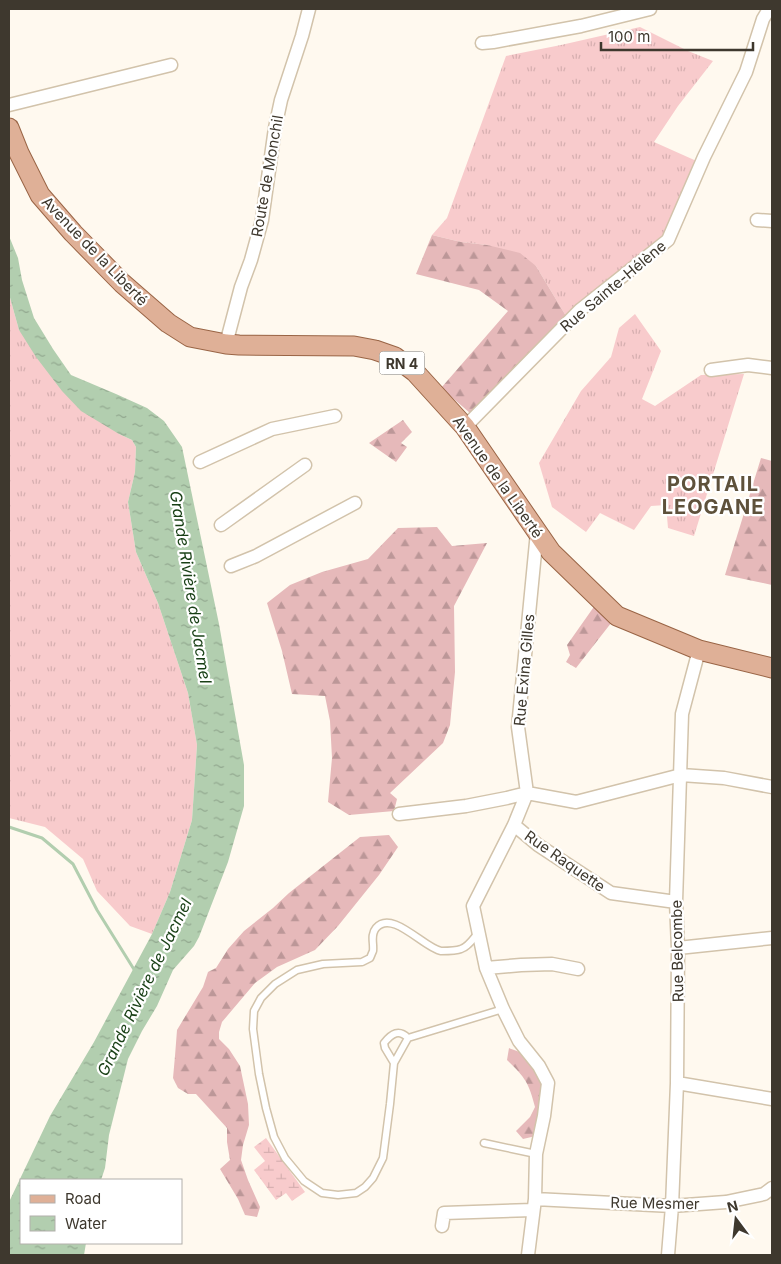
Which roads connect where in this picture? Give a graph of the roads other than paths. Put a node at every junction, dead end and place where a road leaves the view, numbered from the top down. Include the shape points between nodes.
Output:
1 (309, 9) edge
2 (650, 9) edge
3 (769, 9) edge
4 (482, 43) dead end
5 (171, 65) dead end
6 (9, 105) edge
7 (9, 128) edge
8 (756, 220) dead end
9 (772, 221) edge
10 (226, 344) junction
11 (772, 368) edge
12 (711, 370) dead end
13 (334, 416) dead end
14 (465, 427) junction
15 (200, 462) dead end
16 (305, 465) dead end
17 (355, 503) dead end
18 (221, 526) dead end
19 (537, 532) junction
20 (231, 566) dead end
21 (699, 650) junction
22 (772, 668) edge
23 (681, 775) junction
24 (772, 787) edge
25 (527, 793) junction
26 (399, 814) dead end
27 (514, 825) junction
28 (676, 902) junction
29 (479, 933) junction
30 (772, 938) edge
31 (678, 948) junction
32 (486, 968) junction
33 (578, 969) dead end
34 (503, 1009) junction
35 (408, 1038) junction
36 (394, 1063) junction
37 (677, 1083) junction
38 (772, 1099) edge
39 (484, 1143) dead end
40 (536, 1154) junction
41 (772, 1188) edge
42 (534, 1205) junction
43 (672, 1206) junction
44 (442, 1226) dead end
45 (528, 1255) edge
46 (668, 1255) edge

1 - 10 street, Route de Monchil via 281,100 262,220
2 - 4 street via 581,26
3 - 14 street, Rue Sainte-Hélène via 746,72 668,240 580,310
5 - 6 street
7 - 10 main road, Avenue de la Liberté / RN 4 via 40,195 122,283 168,323 190,337
8 - 9 street
10 - 14 main road, Avenue de la Liberté / RN 4 via 354,346 375,350 395,358 415,372
11 - 12 street via 748,365
13 - 15 street via 272,429
14 - 19 main road, Avenue de la Liberté / RN 4
16 - 18 street
17 - 20 street
19 - 21 main road, Avenue de la Liberté / RN 4 via 551,552 617,616
19 - 25 street, Rue Exina Gilles via 518,727
21 - 22 main road, Avenue de la Liberté / RN 4
21 - 23 street, Rue Belcombe via 682,714
23 - 24 street via 724,778
23 - 25 street via 576,802
23 - 28 street, Rue Belcombe
25 - 26 street via 466,806
25 - 27 street, Rue Exina Gilles
27 - 28 street, Rue Raquette via 538,845 611,892
27 - 29 street, Rue Exina Gilles via 473,906
28 - 31 street, Rue Belcombe
29 - 32 street, Rue Exina Gilles
29 - 36 lane via 460,950 441,951 394,924 380,924 374,929 370,958 362,962 324,964 297,970 275,984 254,1011 259,1074 274,1137 285,1158 304,1181 322,1193 356,1193 373,1178 383,1158
30 - 31 street
31 - 37 street, Rue Belcombe
32 - 33 street via 552,964
32 - 34 street, Rue Exina Gilles
34 - 35 lane
34 - 40 street, Rue Exina Gilles via 519,1041 548,1083
35 - 36 lane
35 - 36 lane via 400,1032 384,1042
37 - 38 street
37 - 43 street, Rue Belcombe
39 - 40 lane
40 - 42 street, Rue Exina Gilles
41 - 43 street, Rue Mesmer via 764,1194 726,1202
42 - 43 street, Rue Mesmer
42 - 44 street, Rue Mesmer via 444,1213
42 - 45 street, Rue Exina Gilles
43 - 46 street, Rue Belcombe

